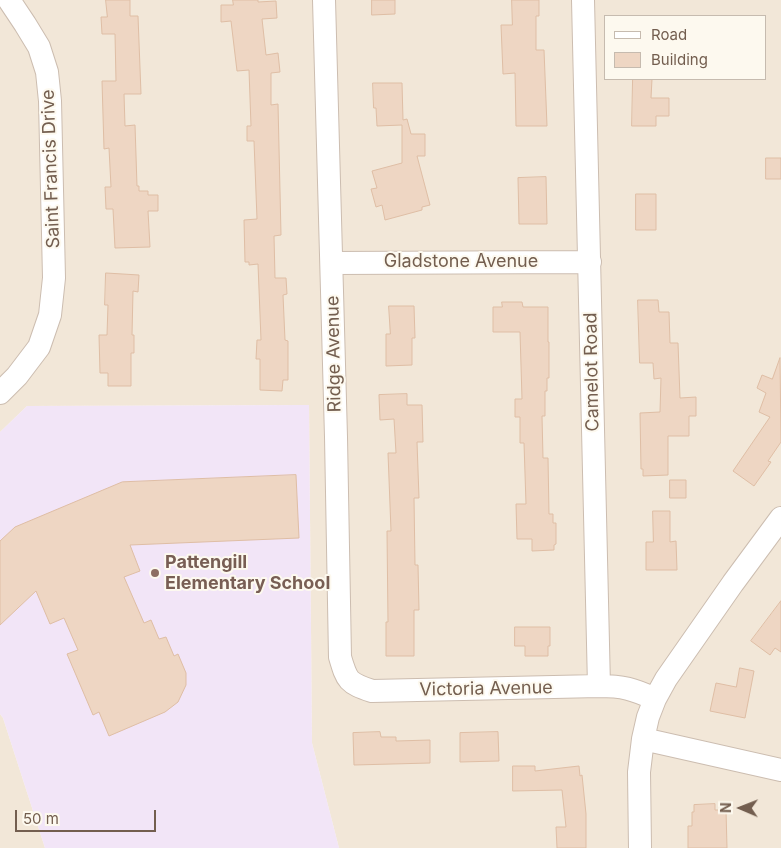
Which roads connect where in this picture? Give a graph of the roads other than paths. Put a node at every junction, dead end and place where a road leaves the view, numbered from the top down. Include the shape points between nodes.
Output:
1 (9, 0) edge
2 (324, 0) edge
3 (583, 0) edge
4 (590, 262) junction
5 (332, 263) junction
6 (0, 392) edge
7 (781, 518) edge
8 (599, 686) junction
9 (372, 691) joint
10 (655, 699) junction
11 (643, 739) junction
12 (781, 770) edge
13 (640, 848) edge

1 - 6 street, Saint Francis Drive via 39,47 47,72 54,278 50,315 39,347
2 - 5 street, Ridge Avenue
3 - 4 street, Camelot Road
4 - 5 street, Gladstone Avenue
4 - 8 street, Camelot Road
5 - 9 street, Ridge Avenue via 340,657 345,676 356,686
7 - 10 street
8 - 9 street, Victoria Avenue
8 - 10 street via 619,686
10 - 11 street
11 - 12 street
11 - 13 street via 639,772

